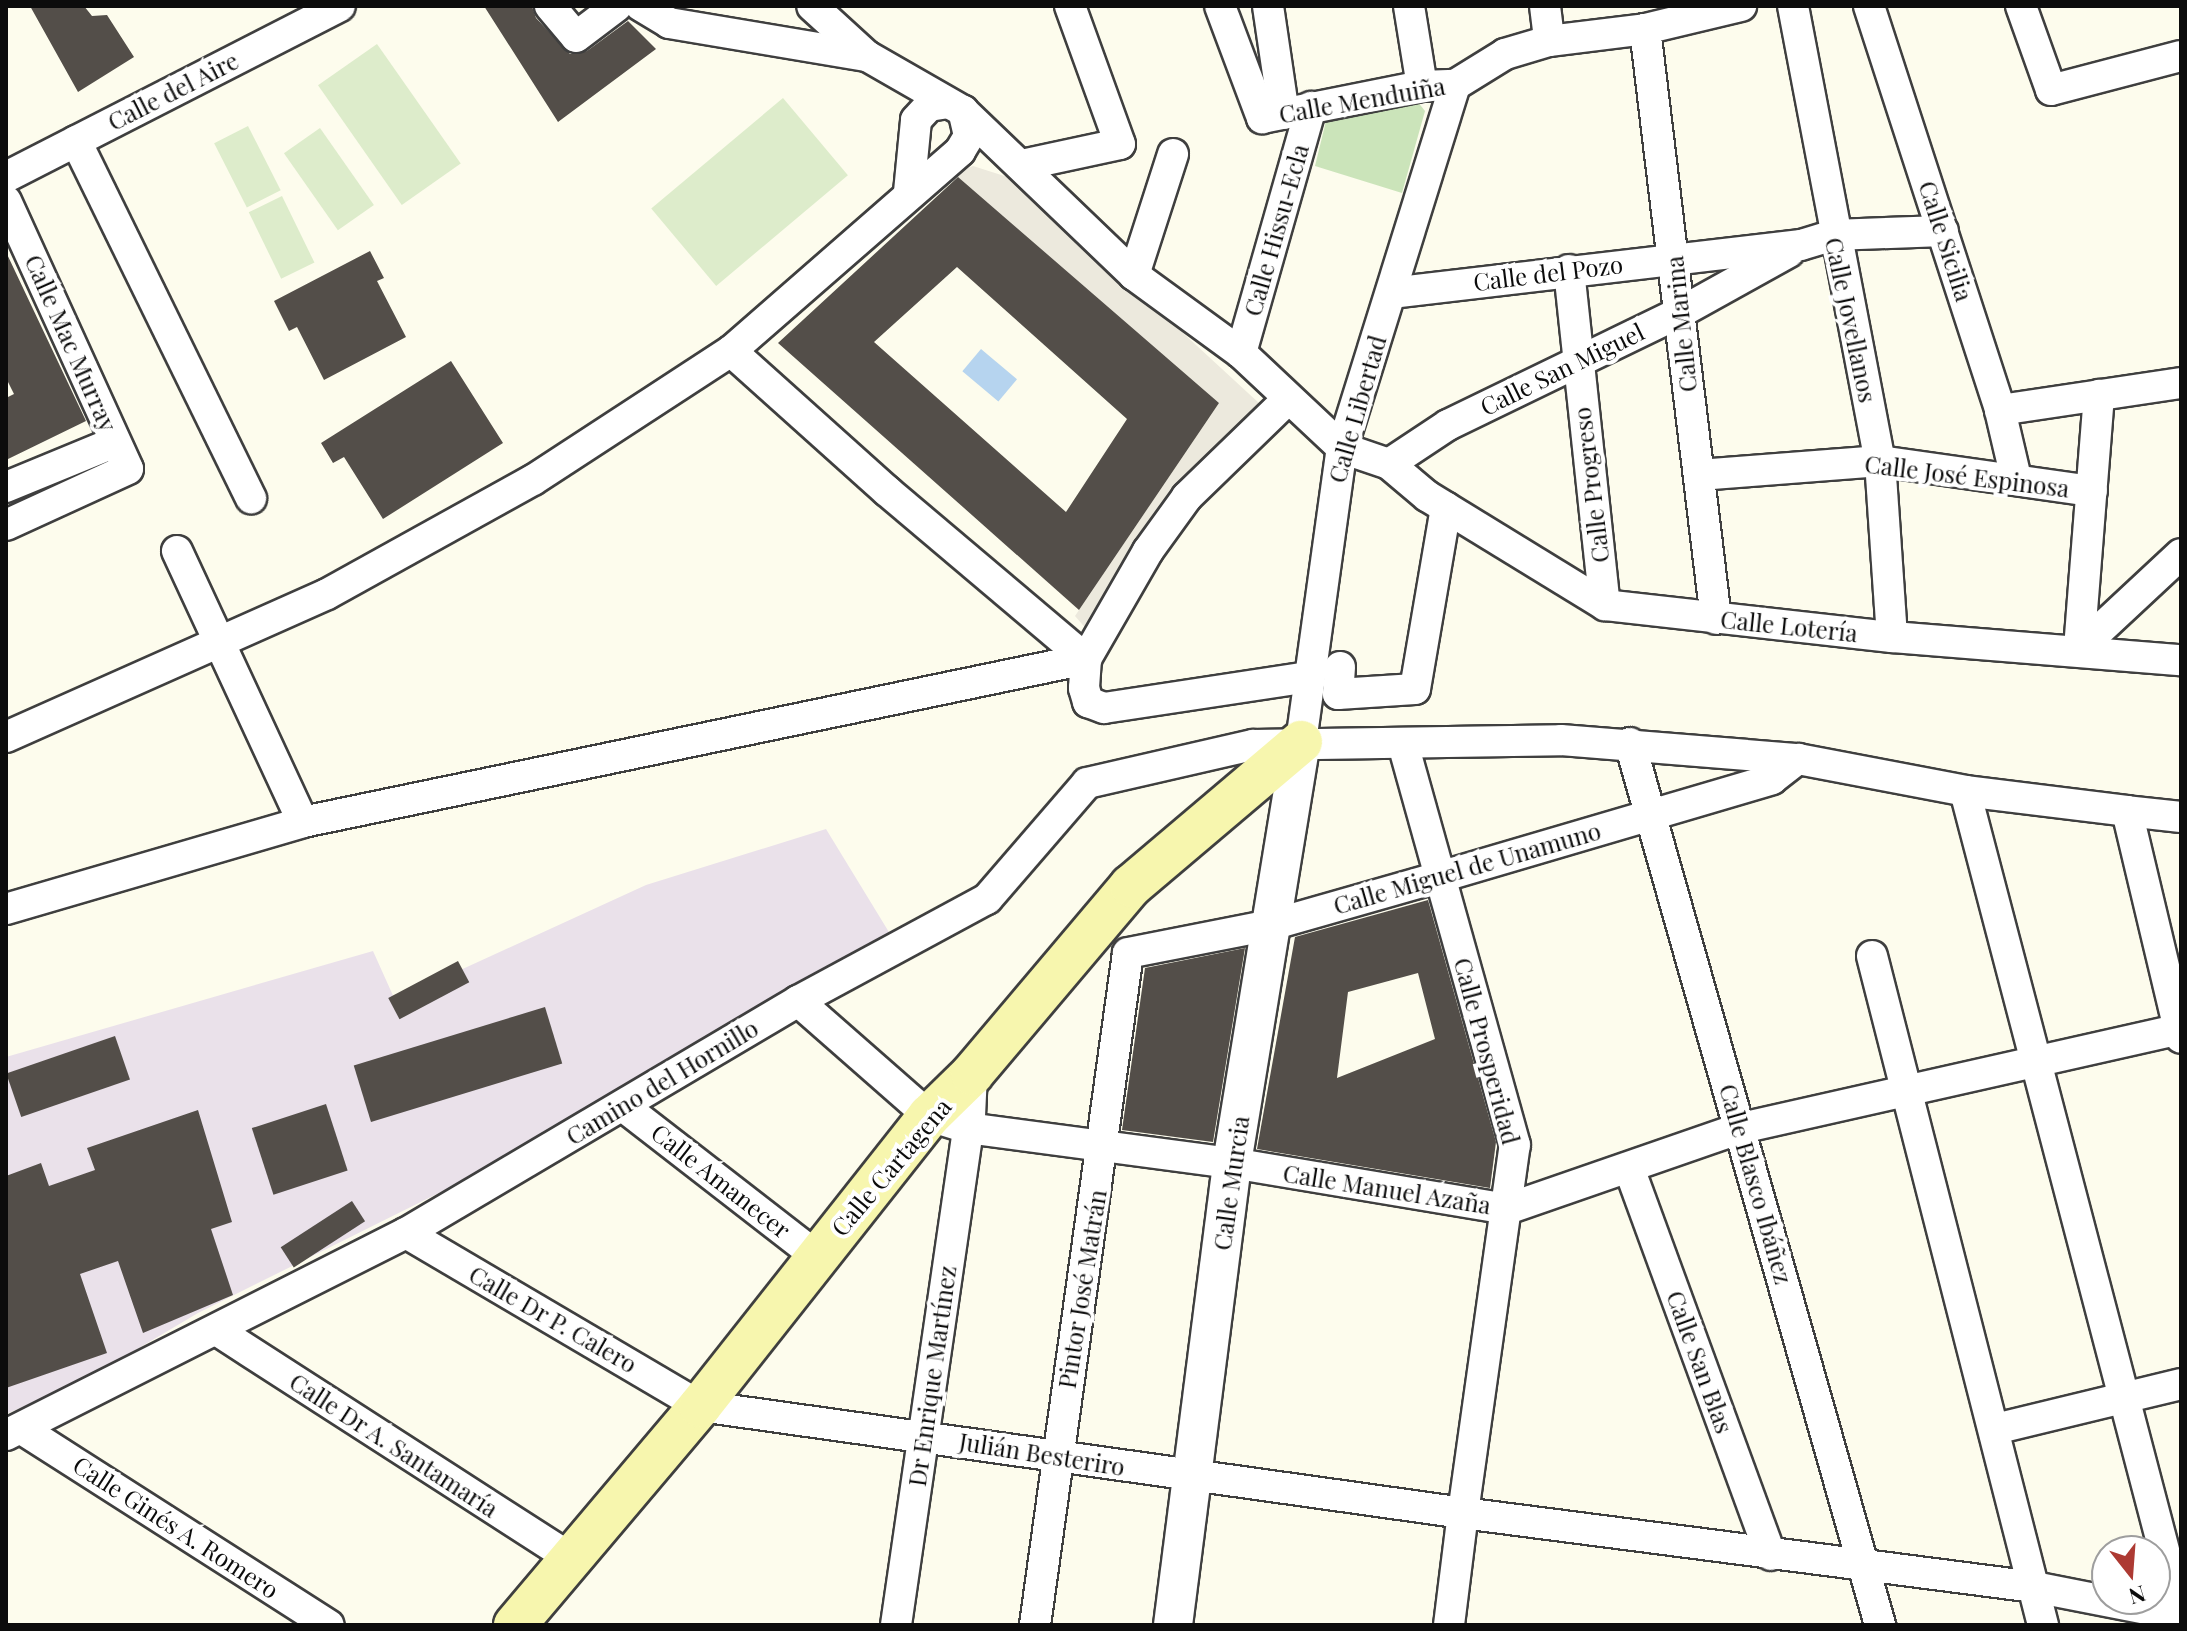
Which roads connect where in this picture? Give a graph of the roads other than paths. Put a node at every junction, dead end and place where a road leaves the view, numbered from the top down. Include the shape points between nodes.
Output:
1 (340, 6) edge
2 (550, 6) edge
3 (617, 6) edge
4 (641, 6) edge
5 (812, 6) edge
6 (1070, 6) edge
7 (1220, 6) edge
8 (1268, 6) edge
9 (1409, 6) edge
10 (1545, 6) edge
11 (1741, 6) edge
12 (1793, 6) edge
13 (1869, 6) edge
14 (2021, 6) edge
15 (1645, 29) junction
16 (1549, 41) junction
17 (867, 56) junction
18 (2181, 56) edge
19 (897, 70) junction
20 (1455, 85) junction
21 (1422, 86) junction
22 (955, 107) junction
23 (1285, 113) junction
24 (916, 129) junction
25 (76, 141) junction
26 (956, 154) junction
27 (1173, 154) dead end
28 (1016, 160) junction
29 (6, 177) edge
30 (909, 192) junction
31 (6, 201) edge
32 (1943, 231) junction
33 (1833, 235) junction
34 (1801, 245) junction
35 (1674, 257) junction
36 (1569, 270) junction
37 (1134, 275) junction
38 (1391, 293) junction
39 (1679, 313) junction
40 (731, 351) junction
41 (1241, 353) junction
42 (1577, 361) junction
43 (2181, 383) edge
44 (2099, 395) junction
45 (1288, 399) junction
46 (2000, 410) junction
47 (115, 442) junction
48 (1342, 448) junction
49 (1880, 461) junction
50 (1389, 464) junction
51 (1699, 475) junction
52 (2016, 478) junction
53 (6, 487) edge
54 (2092, 491) junction
55 (251, 499) dead end
56 (1436, 502) junction
57 (6, 525) edge
58 (177, 551) dead end
59 (2181, 554) edge
60 (1605, 605) junction
61 (1716, 619) junction
62 (1892, 637) junction
63 (216, 640) junction
64 (2079, 649) junction
65 (1086, 659) junction
66 (2181, 660) edge
67 (1340, 667) dead end
68 (1308, 677) junction
69 (6, 737) edge
70 (1301, 742) junction
71 (1630, 743) junction
72 (1403, 744) junction
73 (1798, 759) junction
74 (1965, 791) junction
75 (2127, 811) junction
76 (1650, 814) junction
77 (2181, 817) edge
78 (303, 822) junction
79 (1440, 877) junction
80 (6, 909) edge
81 (1109, 916) junction
82 (1271, 925) junction
83 (1128, 953) junction
84 (1872, 956) dead end
85 (798, 1001) junction
86 (2180, 1032) edge
87 (2036, 1062) junction
88 (972, 1074) junction
89 (1907, 1091) junction
90 (623, 1106) junction
91 (929, 1116) junction
92 (968, 1128) junction
93 (1741, 1128) junction
94 (1104, 1145) junction
95 (1232, 1163) junction
96 (1629, 1168) junction
97 (1507, 1209) junction
98 (406, 1233) junction
99 (818, 1257) junction
100 (218, 1331) junction
101 (2181, 1384) edge
102 (2123, 1396) junction
103 (700, 1406) junction
104 (1995, 1429) junction
105 (14, 1432) edge
106 (924, 1435) junction
107 (1057, 1456) junction
108 (1193, 1479) junction
109 (1463, 1513) junction
110 (1771, 1555) junction
111 (570, 1558) junction
112 (1866, 1567) junction
113 (2034, 1587) junction
114 (2179, 1618) edge
115 (329, 1625) edge
116 (515, 1625) edge
117 (896, 1625) edge
118 (1035, 1625) edge
119 (1173, 1625) edge
120 (1449, 1625) edge
121 (1880, 1625) edge
122 (2043, 1625) edge

1 - 25 street, Calle del Aire
2 - 3 street via 576,37
4 - 17 street via 669,23
5 - 17 street
6 - 28 street via 1120,144
7 - 23 street
8 - 23 street
9 - 21 street
10 - 16 street
11 - 15 street, Calle Menduiña
12 - 33 street, Calle Jovellanos
13 - 32 street, Calle Sicilia
14 - 18 street via 2051,90
15 - 16 street, Calle Menduiña
15 - 35 street, Calle Marina
16 - 20 street, Calle Menduiña via 1505,54
17 - 19 street
19 - 22 street
19 - 24 street
20 - 21 street, Calle Menduiña
20 - 38 street, Calle Libertad
21 - 23 street, Calle Menduiña
22 - 24 street via 929,106
22 - 26 street via 969,136
22 - 28 street
23 - 41 street, Calle Hissu-Ecla
24 - 26 street via 927,153
24 - 30 street
25 - 29 street, Calle del Aire
25 - 55 street
26 - 28 street
26 - 30 street
27 - 37 street
28 - 37 street
30 - 40 street
31 - 47 street, Calle Mac Murray
32 - 33 street, Calle del Pozo
32 - 46 street, Calle Sicilia
33 - 34 street, Calle del Pozo
33 - 49 street, Calle Jovellanos
34 - 35 street, Calle del Pozo
34 - 39 street, Calle San Miguel
35 - 36 street, Calle del Pozo
35 - 39 street, Calle Marina
36 - 38 street, Calle del Pozo
36 - 42 street, Calle Progreso
37 - 41 street
38 - 48 street, Calle Libertad
39 - 42 street, Calle San Miguel
39 - 51 street, Calle Marina
40 - 63 street via 429,541 327,594
40 - 65 street
41 - 45 street
42 - 50 street, Calle San Miguel via 1448,425
42 - 60 street, Calle Progreso
43 - 44 street
44 - 46 street
44 - 54 street
45 - 48 street
45 - 65 street via 1187,497
46 - 52 street, Calle Sicilia
47 - 53 street
47 - 57 street, Calle Mac Murray via 128,469
48 - 50 street
48 - 68 street, Calle Libertad
49 - 51 street, Calle José Espinosa
49 - 52 street, Calle José Espinosa
49 - 62 street, Calle Jovellanos
50 - 56 street, Calle Lotería
51 - 61 street, Calle Marina
52 - 54 street, Calle José Espinosa
54 - 64 street
56 - 60 street, Calle Lotería
56 - 67 street via 1415,689 1338,694
58 - 63 street
59 - 64 street
60 - 61 street, Calle Lotería
61 - 62 street, Calle Lotería
62 - 64 street, Calle Lotería
63 - 69 street
63 - 78 street
64 - 66 street, Calle Lotería
65 - 68 street via 1088,702 1104,708
65 - 78 street
68 - 70 street, Calle Libertad
70 - 72 street, Camino del Hornillo
70 - 81 main road, Calle Cartagena via 1131,886
70 - 82 street, Calle Murcia
70 - 85 street, Camino del Hornillo via 1253,745 1087,783 987,899
71 - 72 street, Camino del Hornillo
71 - 73 street, Camino del Hornillo
71 - 76 street, Calle Blasco Ibáñez
72 - 79 street, Calle Prosperidad
73 - 74 street, Camino del Hornillo
73 - 76 street, Calle Miguel de Unamuno via 1772,779
74 - 75 street, Camino del Hornillo
74 - 87 street
75 - 77 street, Camino del Hornillo
75 - 86 street
76 - 79 street, Calle Miguel de Unamuno
76 - 93 street, Calle Blasco Ibáñez
78 - 80 street
79 - 82 street, Calle Miguel de Unamuno
79 - 97 street, Calle Prosperidad via 1515,1145
81 - 83 street
81 - 88 main road, Calle Cartagena
82 - 83 street, Calle Miguel de Unamuno
82 - 95 street, Calle Murcia
83 - 94 street, Pintor José Matrán
84 - 89 street
85 - 90 street, Camino del Hornillo
85 - 91 street
86 - 87 street, Calle Manuel Azaña
87 - 89 street, Calle Manuel Azaña
87 - 102 street
88 - 91 main road, Calle Cartagena
88 - 92 street, Dr Enrique Martínez
89 - 93 street, Calle Manuel Azaña
89 - 104 street
90 - 98 street, Camino del Hornillo
90 - 99 street, Calle Amanecer
91 - 92 street, Calle Manuel Azaña
91 - 99 main road, Calle Cartagena
92 - 94 street, Calle Manuel Azaña
92 - 106 street, Dr Enrique Martínez
93 - 96 street, Calle Manuel Azaña
93 - 112 street, Calle Blasco Ibáñez
94 - 95 street, Calle Manuel Azaña
94 - 107 street, Pintor José Matrán
95 - 97 street, Calle Manuel Azaña
95 - 108 street, Calle Murcia
96 - 97 street, Calle Manuel Azaña
96 - 110 street, Calle San Blas
97 - 109 street, Calle Prosperidad
98 - 100 street, Camino del Hornillo
98 - 103 street, Calle Dr P. Calero
99 - 103 main road, Calle Cartagena
100 - 105 street, Camino del Hornillo
100 - 111 street, Calle Dr A. Santamaría
101 - 102 street
102 - 104 street
102 - 114 street
103 - 106 street, Julián Besteriro
103 - 111 main road, Calle Cartagena
104 - 113 street
105 - 115 street, Calle Ginés A. Romero
106 - 107 street, Julián Besteriro
106 - 117 street, Dr Enrique Martínez
107 - 108 street, Julián Besteriro
107 - 118 street, Pintor José Matrán
108 - 109 street, Julián Besteriro
108 - 119 street, Calle Murcia
109 - 110 street, Julián Besteriro
109 - 120 street, Calle Prosperidad
110 - 112 street, Julián Besteriro
111 - 116 main road, Calle Cartagena
112 - 113 street, Julián Besteriro
112 - 121 street, Calle Blasco Ibáñez
113 - 114 street, Julián Besteriro
113 - 122 street

